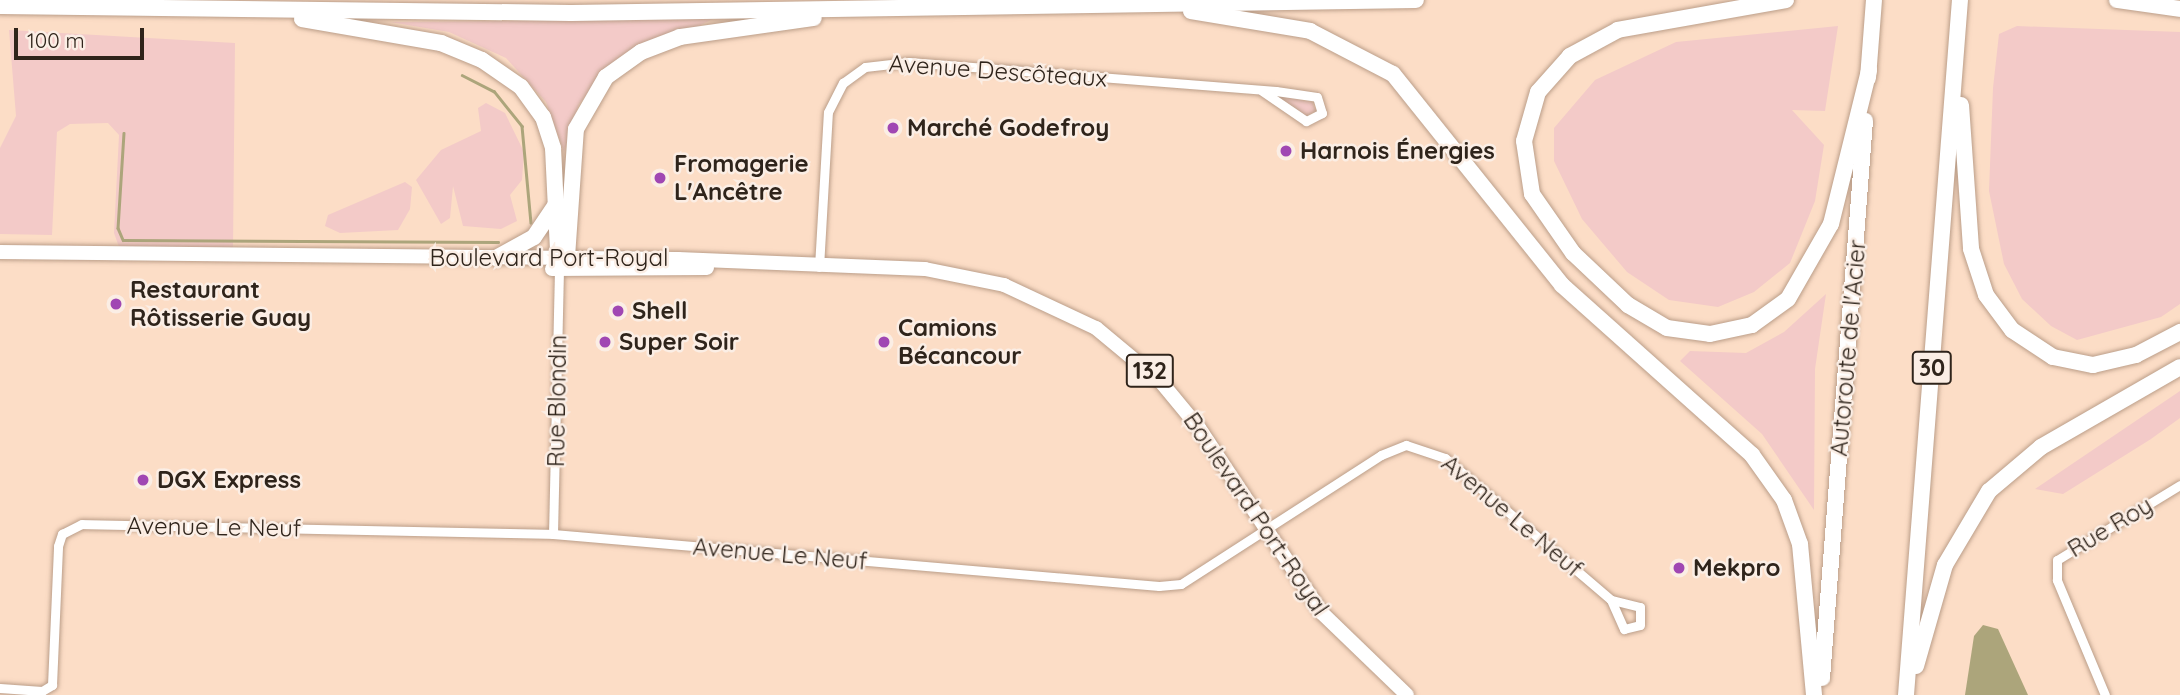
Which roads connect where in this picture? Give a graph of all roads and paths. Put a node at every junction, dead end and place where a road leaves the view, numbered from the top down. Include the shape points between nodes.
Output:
1 (1416, 0) edge
2 (1786, 0) edge
3 (1874, 0) edge
4 (1960, 0) edge
5 (2117, 0) edge
6 (1147, 4) junction
7 (0, 6) edge
8 (893, 8) junction
9 (2180, 9) edge
10 (259, 11) junction
11 (1957, 41) junction
12 (1869, 70) junction
13 (1262, 91) junction
14 (555, 206) junction
15 (0, 252) edge
16 (496, 258) junction
17 (358, 259) junction
18 (560, 262) junction
19 (819, 267) junction
20 (2180, 332) edge
21 (2180, 367) edge
22 (2180, 485) edge
23 (1265, 530) junction
24 (552, 534) junction
25 (1611, 600) dead end
26 (0, 688) edge
27 (1407, 695) edge
28 (1814, 695) edge
29 (1820, 695) edge
30 (1908, 695) edge
31 (2105, 695) edge

1 - 6 highway
2 - 12 highway via 1683,14 1609,34 1563,61 1534,100 1523,149 1532,194 1573,253 1628,305 1667,328 1710,334 1752,325 1788,299 1827,235
3 - 12 highway, Autoroute de l'Acier
4 - 11 highway, 30
5 - 9 highway
6 - 8 highway
6 - 28 highway via 1320,34 1365,55 1412,91 1553,275 1730,432 1775,484 1806,571
7 - 10 highway
8 - 10 highway
8 - 18 highway via 689,35 616,67 592,93 576,129
10 - 14 highway via 430,40 501,71 530,96 547,127
11 - 20 highway via 1967,226 1979,278 2000,317 2038,349 2085,364 2129,358
11 - 30 highway, 30
12 - 29 highway, Autoroute de l'Acier
13 - 13 street, Avenue Descôteaux via 1306,121 1322,113 1314,96
13 - 19 street, Avenue Descôteaux via 909,62 865,67 843,83 828,112
14 - 16 highway via 530,240
14 - 18 highway
15 - 17 main road, Boulevard Port-Royal / 132
16 - 17 main road, Boulevard Port-Royal / 132
16 - 18 main road, Boulevard Port-Royal / 132
17 - 18 main road, Boulevard Port-Royal / 132
18 - 19 main road, Boulevard Port-Royal / 132
18 - 24 street, Rue Blondin
19 - 23 main road, Boulevard Port-Royal / 132 via 974,277 1086,323 1129,352 1181,404
21 - 30 highway via 2041,447 1989,491 1945,565
22 - 31 street, Rue Roy via 2057,560 2057,580
23 - 24 street, Avenue Le Neuf via 1181,584 1159,586
23 - 25 street, Avenue Le Neuf via 1381,454 1419,445 1450,462
23 - 27 main road, Boulevard Port-Royal / 132 via 1333,626
24 - 26 street, Avenue Le Neuf via 71,527 58,546 52,685 42,691

